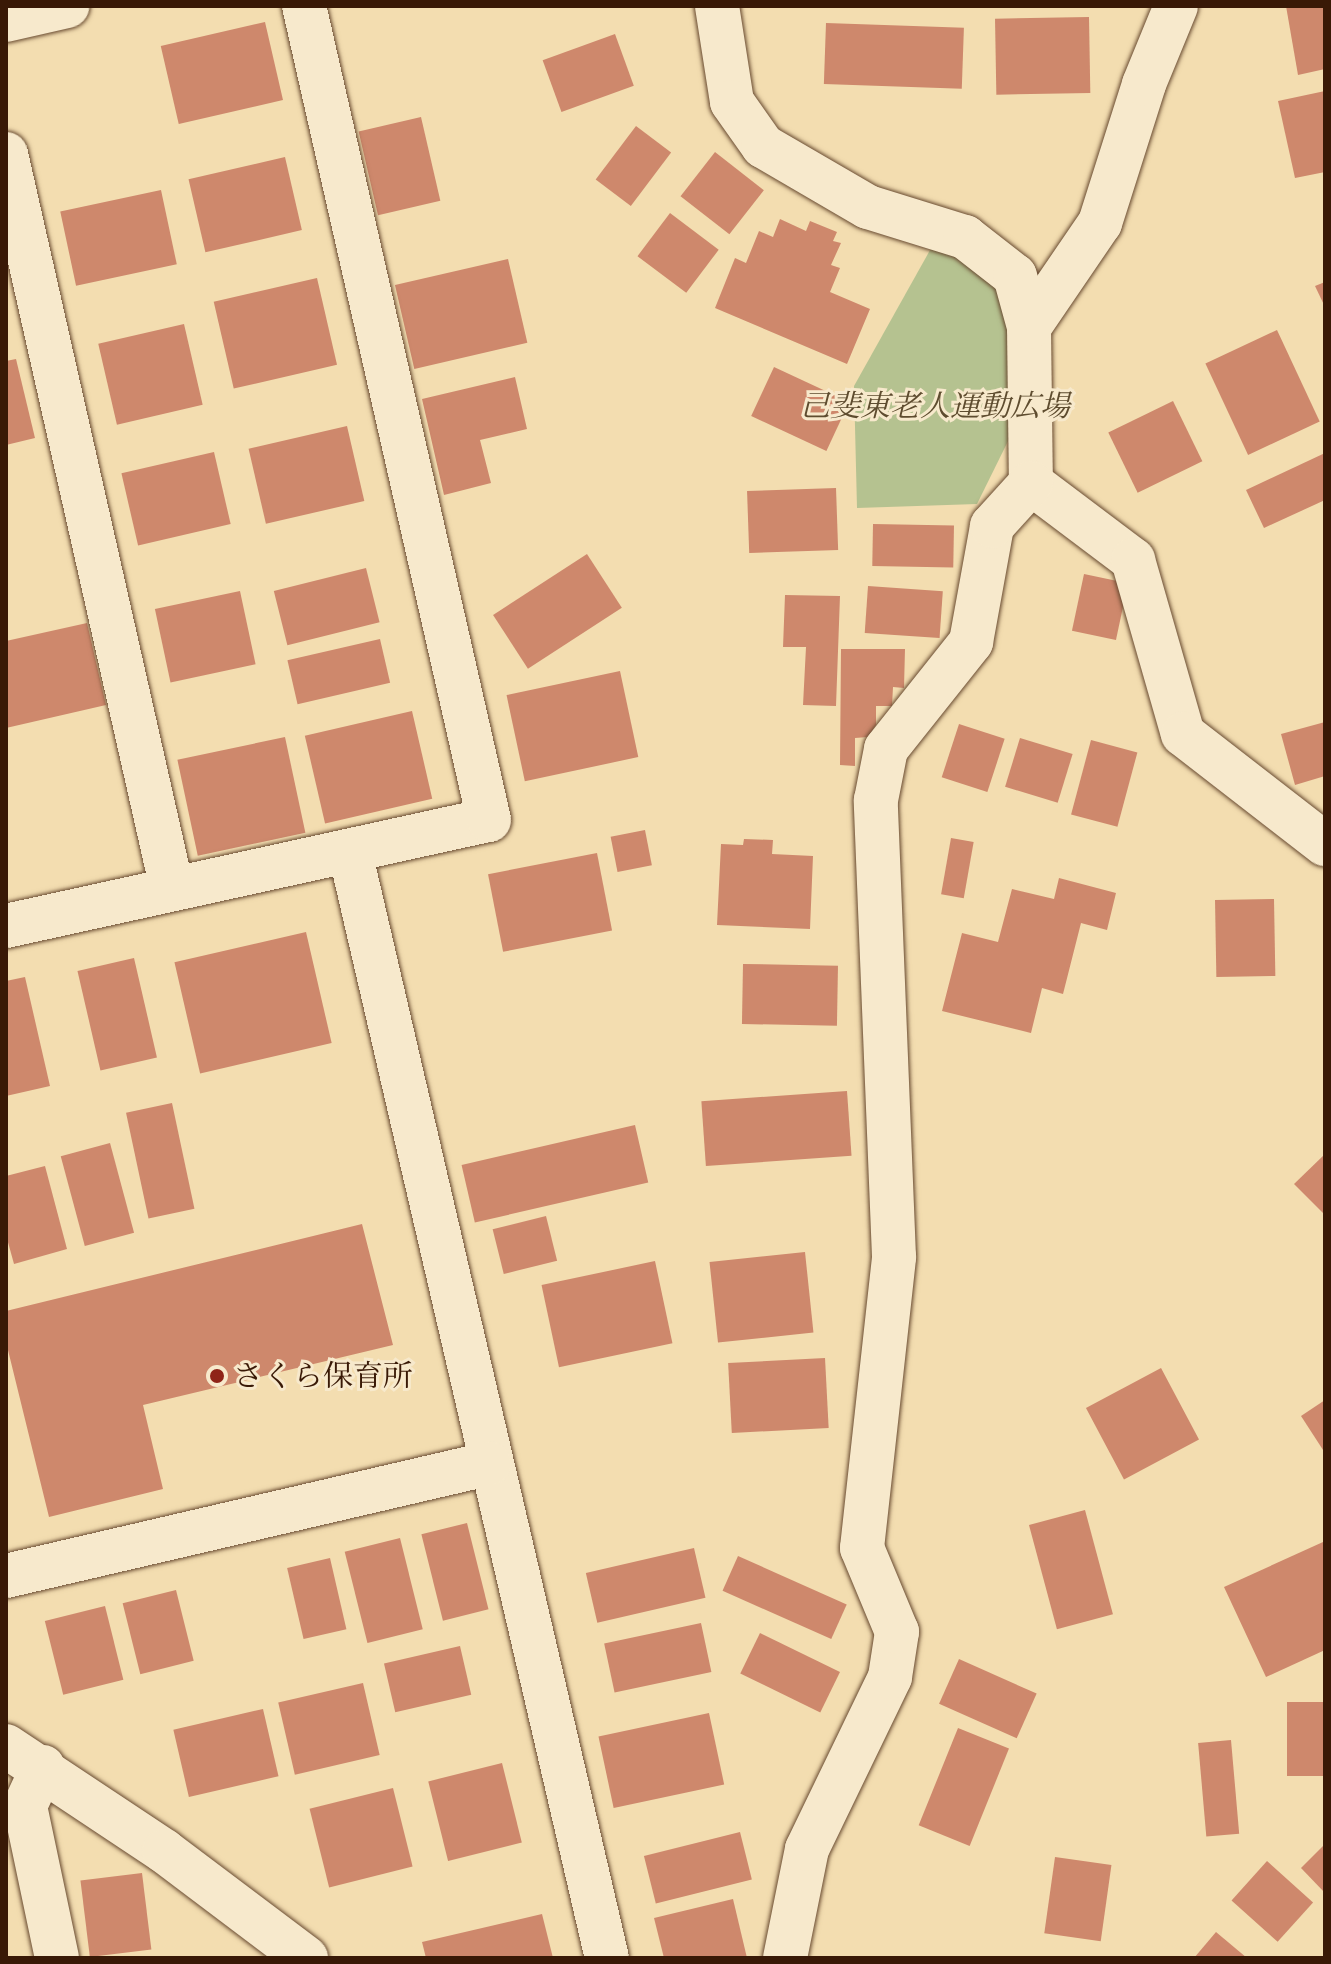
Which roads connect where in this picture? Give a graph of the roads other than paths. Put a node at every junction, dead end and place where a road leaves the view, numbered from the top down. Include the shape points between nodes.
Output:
1 (67, 6) edge
2 (304, 6) edge
3 (717, 6) edge
4 (1176, 6) edge
5 (6, 20) edge
6 (6, 154) edge
7 (1029, 327) junction
8 (1031, 483) junction
9 (1325, 844) edge
10 (350, 852) junction
11 (172, 889) junction
12 (6, 926) edge
13 (489, 1464) junction
14 (6, 1576) edge
15 (6, 1746) edge
16 (43, 1767) junction
17 (57, 1958) edge
18 (306, 1958) edge
19 (607, 1958) edge
20 (785, 1958) edge

1 - 5 street
2 - 10 street via 489,820
3 - 7 street via 732,102 763,146 868,207 965,237 1015,276
4 - 7 street via 1144,84 1100,223
6 - 11 street
7 - 8 street
8 - 9 street via 1133,560 1183,734
8 - 20 street via 992,526 971,642 886,749 876,800 894,1257 862,1548 897,1632 890,1677 807,1849
10 - 11 street
10 - 13 street
11 - 12 street
13 - 14 street
13 - 19 street
15 - 16 street
16 - 17 street via 25,1806
16 - 18 street

